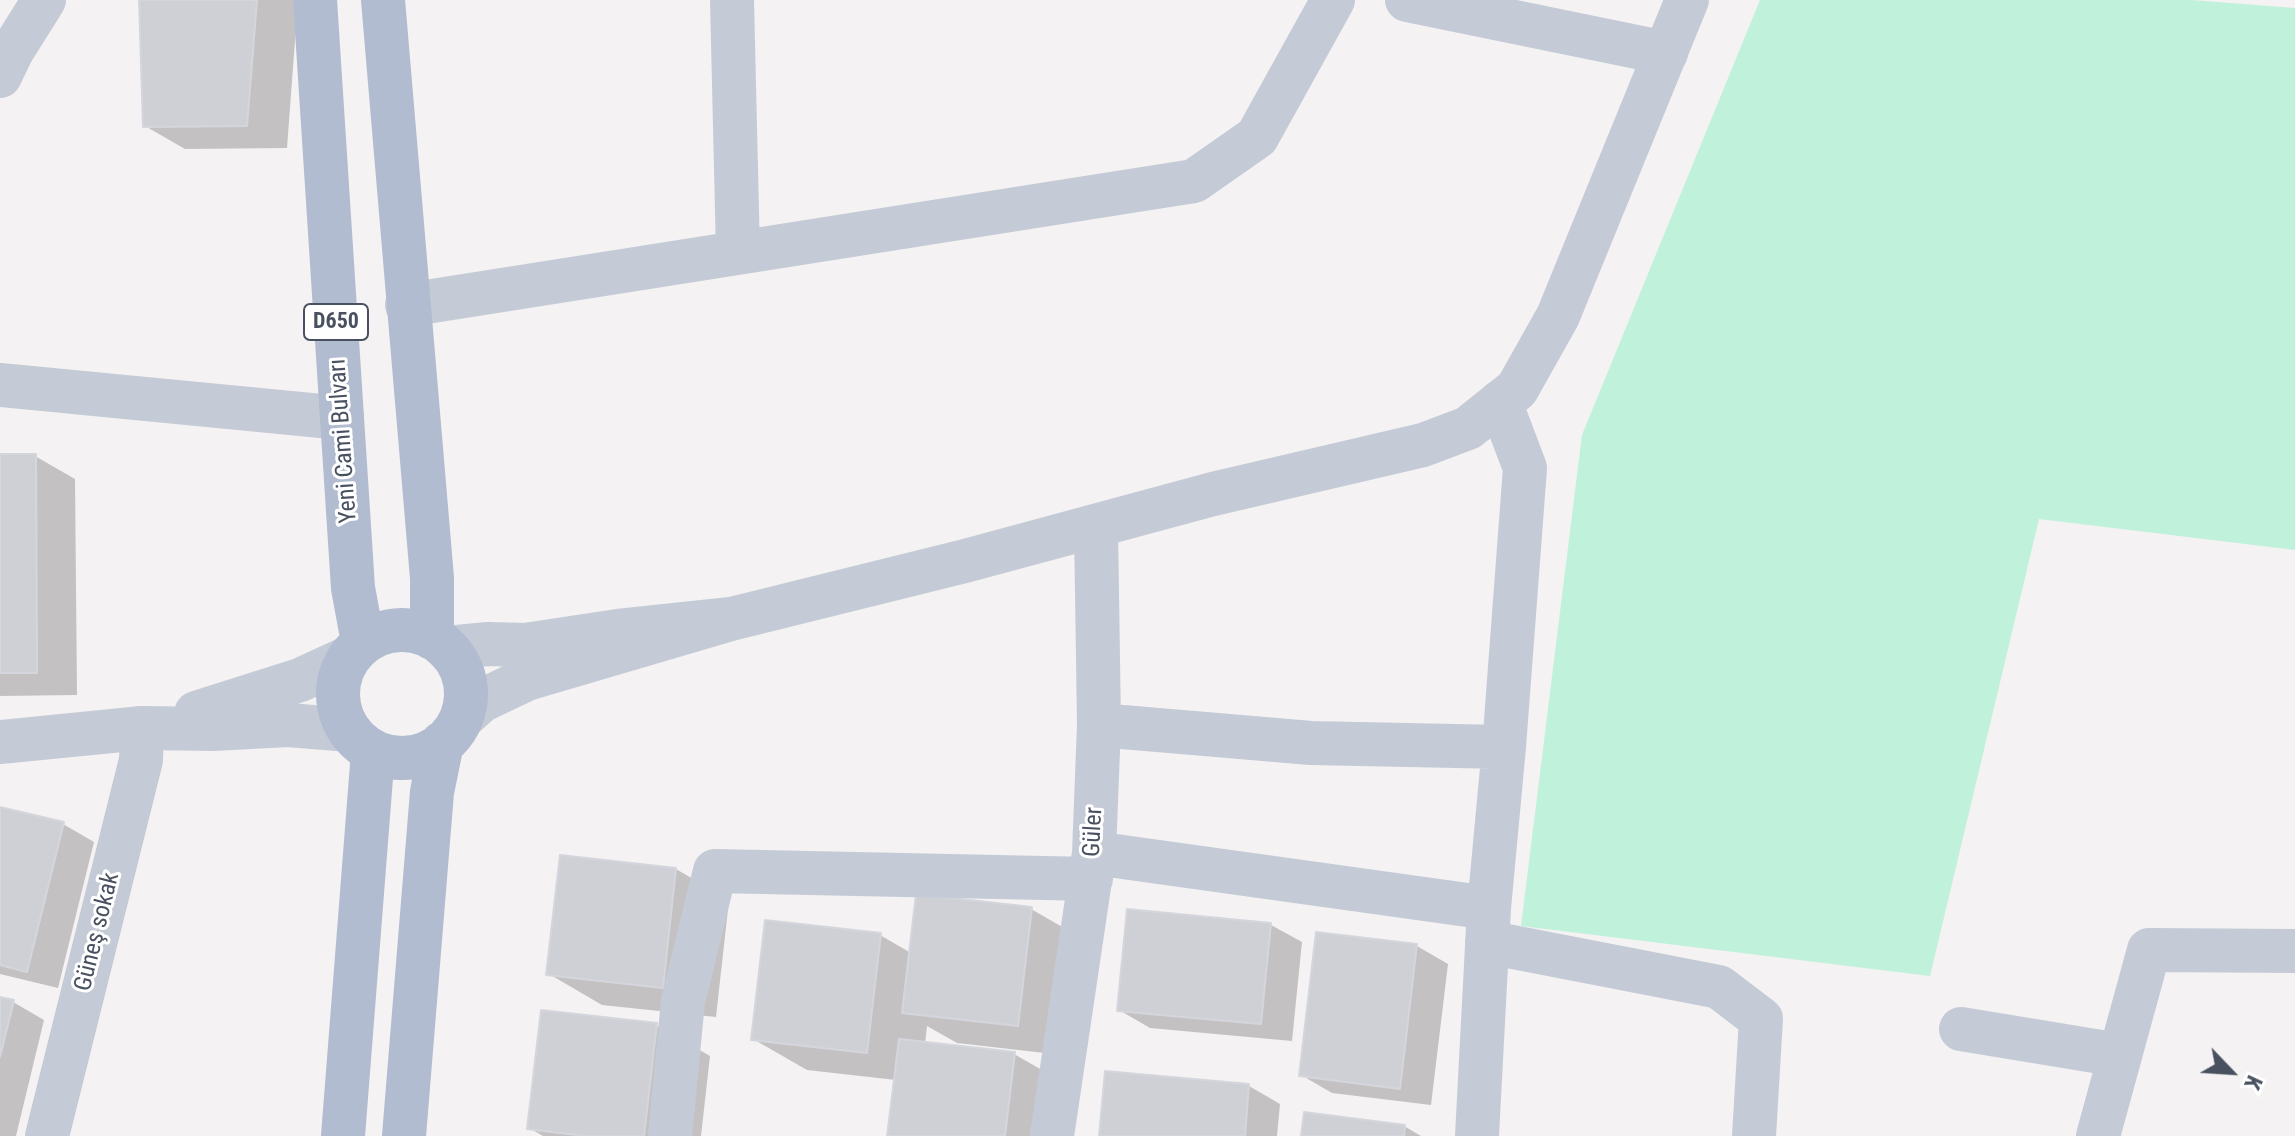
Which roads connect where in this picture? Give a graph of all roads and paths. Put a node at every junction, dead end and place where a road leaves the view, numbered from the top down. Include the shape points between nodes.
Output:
1 (44, 0) edge
2 (315, 0) edge
3 (383, 0) edge
4 (732, 0) edge
5 (1333, 0) edge
6 (1407, 0) edge
7 (1687, 0) edge
8 (1666, 53) junction
9 (0, 76) edge
10 (738, 253) junction
11 (407, 305) junction
12 (0, 385) edge
13 (1500, 402) junction
14 (342, 418) junction
15 (1096, 526) junction
16 (731, 619) junction
17 (439, 643) junction
18 (356, 650) junction
19 (1099, 725) junction
20 (142, 728) junction
21 (451, 731) junction
22 (361, 741) junction
23 (0, 742) edge
24 (1504, 747) junction
25 (1092, 866) junction
26 (1488, 925) junction
27 (2295, 951) edge
28 (1961, 1029) dead end
29 (2119, 1055) junction
30 (47, 1136) edge
31 (343, 1136) edge
32 (404, 1136) edge
33 (670, 1136) edge
34 (1052, 1136) edge
35 (1477, 1136) edge
36 (1754, 1136) edge
37 (2098, 1136) edge

1 - 9 street
2 - 14 main road, Yeni Cami Bulvarı / D650
3 - 11 main road
4 - 10 street
5 - 10 street via 1257,137 1194,181
6 - 8 street
7 - 8 street
8 - 13 street via 1558,316 1517,389
10 - 11 street
11 - 17 main road
12 - 14 street
13 - 15 street via 1468,428 1423,445
13 - 24 street via 1525,468
14 - 18 main road, Yeni Cami Bulvarı / D650
15 - 16 street
15 - 19 street, Güler
16 - 17 street via 525,645
16 - 21 street via 527,679 481,701
17 - 18 main road via 404,629 383,632
17 - 21 main road via 456,659 464,678 466,699
18 - 20 street via 300,680
18 - 22 main road via 339,678 337,700 343,721
19 - 24 street via 1311,743
19 - 25 street, Güler
20 - 22 street via 288,725
20 - 23 street
20 - 30 street, Güneş sokak via 141,760
21 - 22 main road via 434,750 415,757 394,758
21 - 32 main road via 432,792
22 - 31 main road
24 - 26 street
25 - 26 street
25 - 33 street via 715,871 683,1001
25 - 34 street, Güler
26 - 35 street
26 - 36 street via 1719,987 1761,1019
27 - 29 street via 2149,950
28 - 29 street
29 - 37 street

